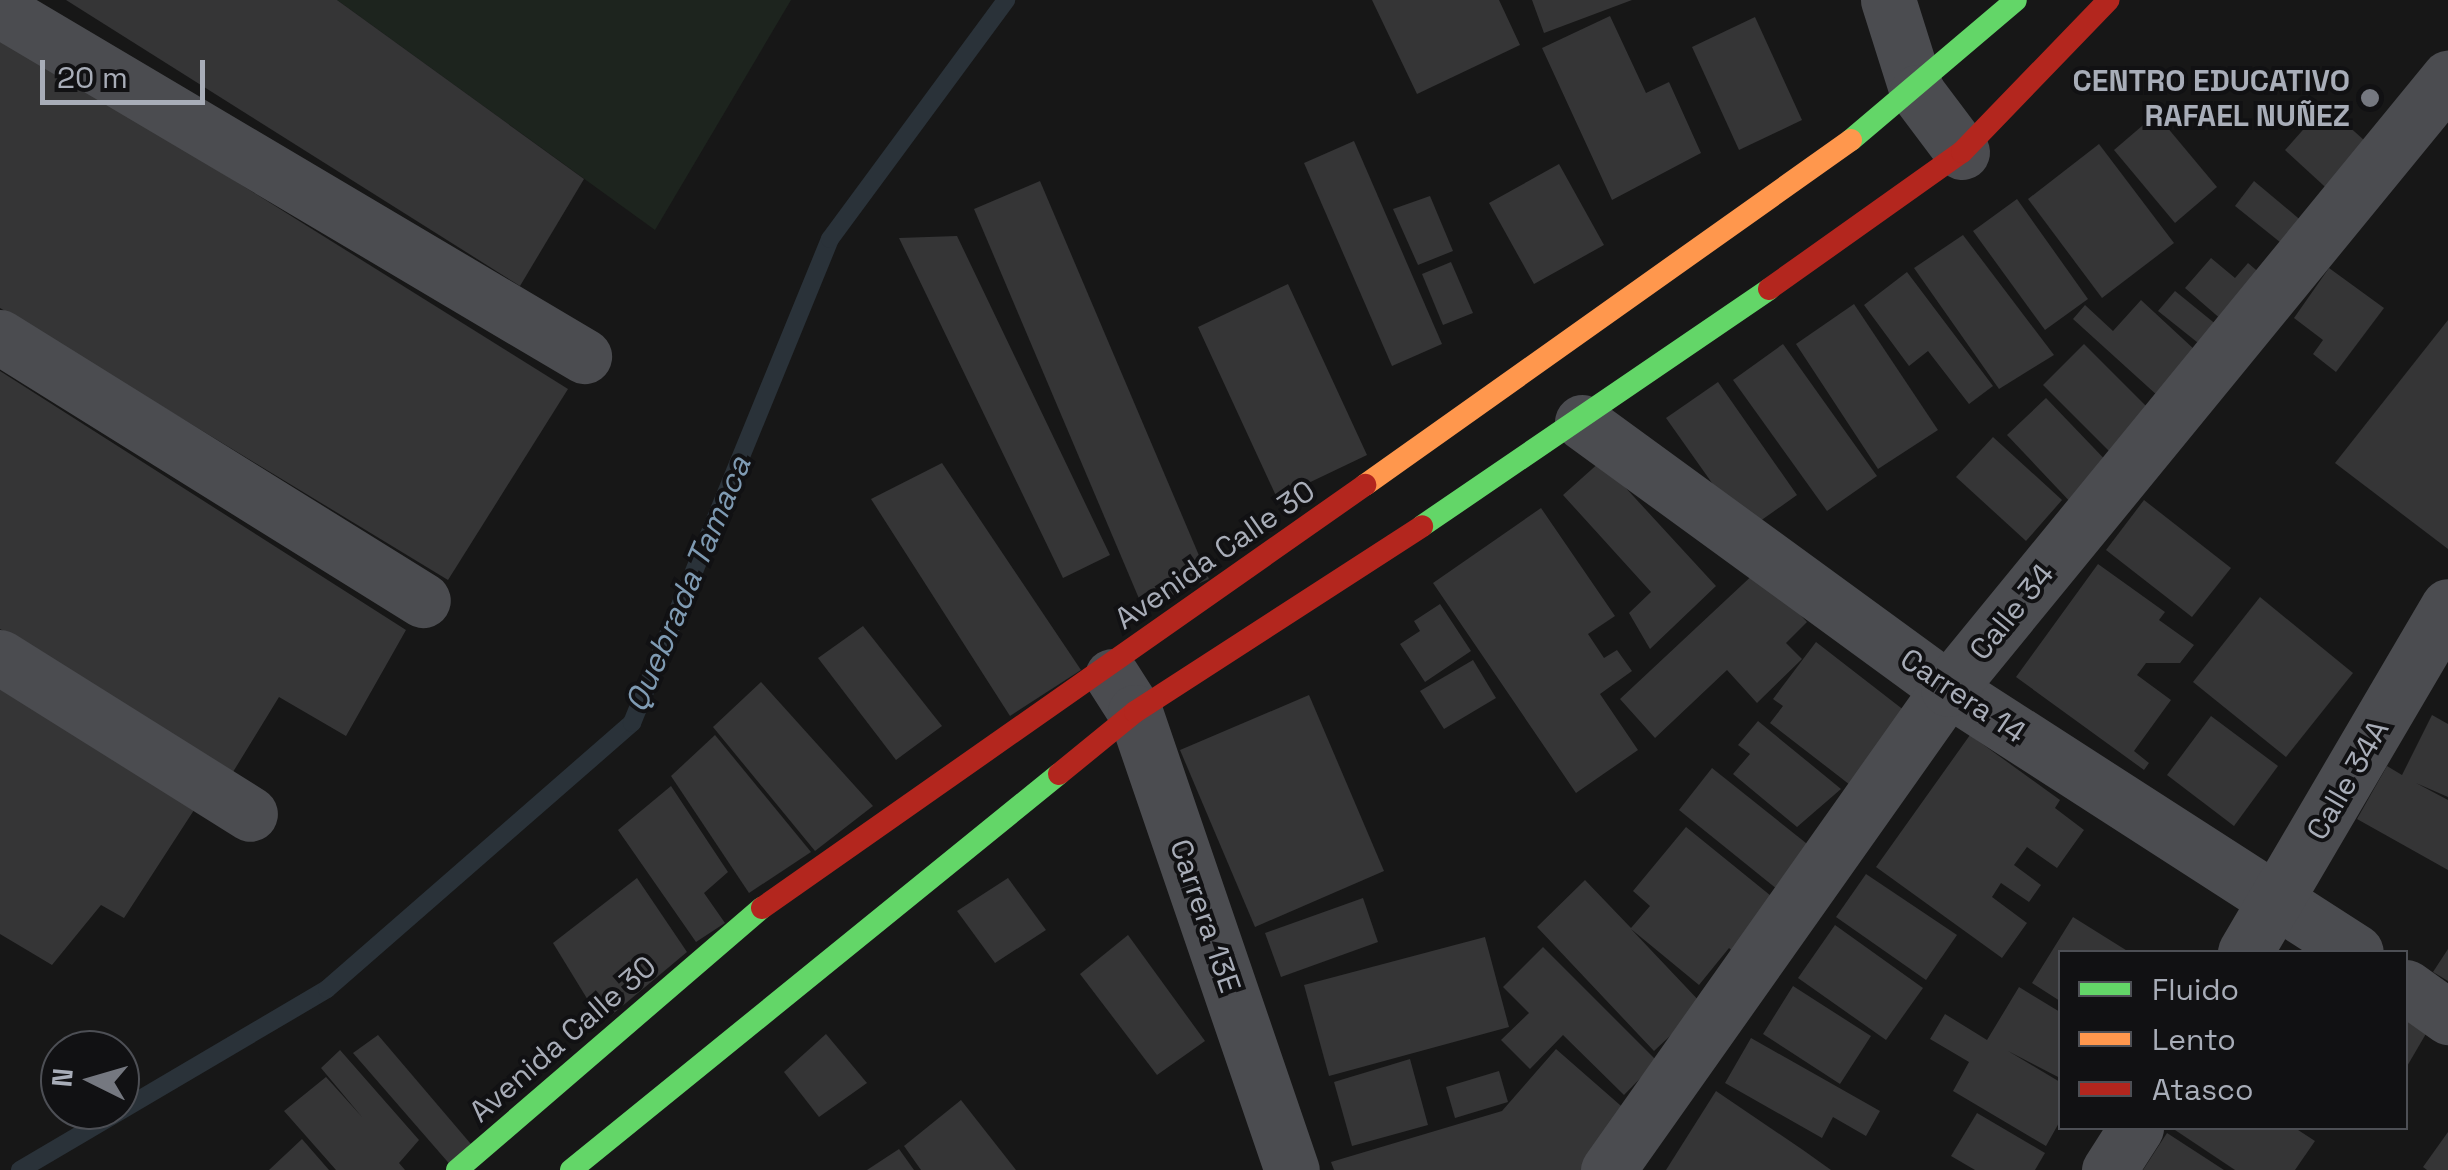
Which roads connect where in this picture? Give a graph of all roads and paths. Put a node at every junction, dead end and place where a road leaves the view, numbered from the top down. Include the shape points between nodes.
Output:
1 (1888, 0) edge
2 (2016, 0) edge
3 (2108, 0) edge
4 (0, 10) edge
5 (2448, 78) edge
6 (1917, 92) junction
7 (1962, 152) junction
8 (0, 337) edge
9 (584, 356) dead end
10 (1582, 422) junction
11 (423, 600) dead end
12 (2448, 606) edge
13 (0, 656) edge
14 (1106, 668) junction
15 (1948, 690) junction
16 (1135, 712) junction
17 (250, 814) dead end
18 (2279, 899) junction
19 (2247, 950) edge
20 (2353, 950) edge
21 (2408, 988) edge
22 (2448, 1016) edge
23 (2135, 1130) edge
24 (457, 1170) edge
25 (571, 1170) edge
26 (1292, 1170) edge
27 (1608, 1170) edge
28 (2109, 1170) edge

1 - 6 street
2 - 6 main road, Avenida Calle 30
3 - 7 main road
4 - 9 street
5 - 15 street, Calle 34
6 - 7 street
6 - 14 main road, Avenida Calle 30
7 - 10 main road
8 - 11 street
10 - 15 street, Carrera 14
10 - 16 main road
12 - 18 street, Calle 34A
13 - 17 street
14 - 16 street, Carrera 13E
14 - 24 main road, Avenida Calle 30 via 978,745 807,869
15 - 18 street, Carrera 14
15 - 27 street, Calle 34
16 - 25 main road
16 - 26 street, Carrera 13E
18 - 19 street, Calle 34A
18 - 20 street, Carrera 14
21 - 22 street
23 - 28 street

